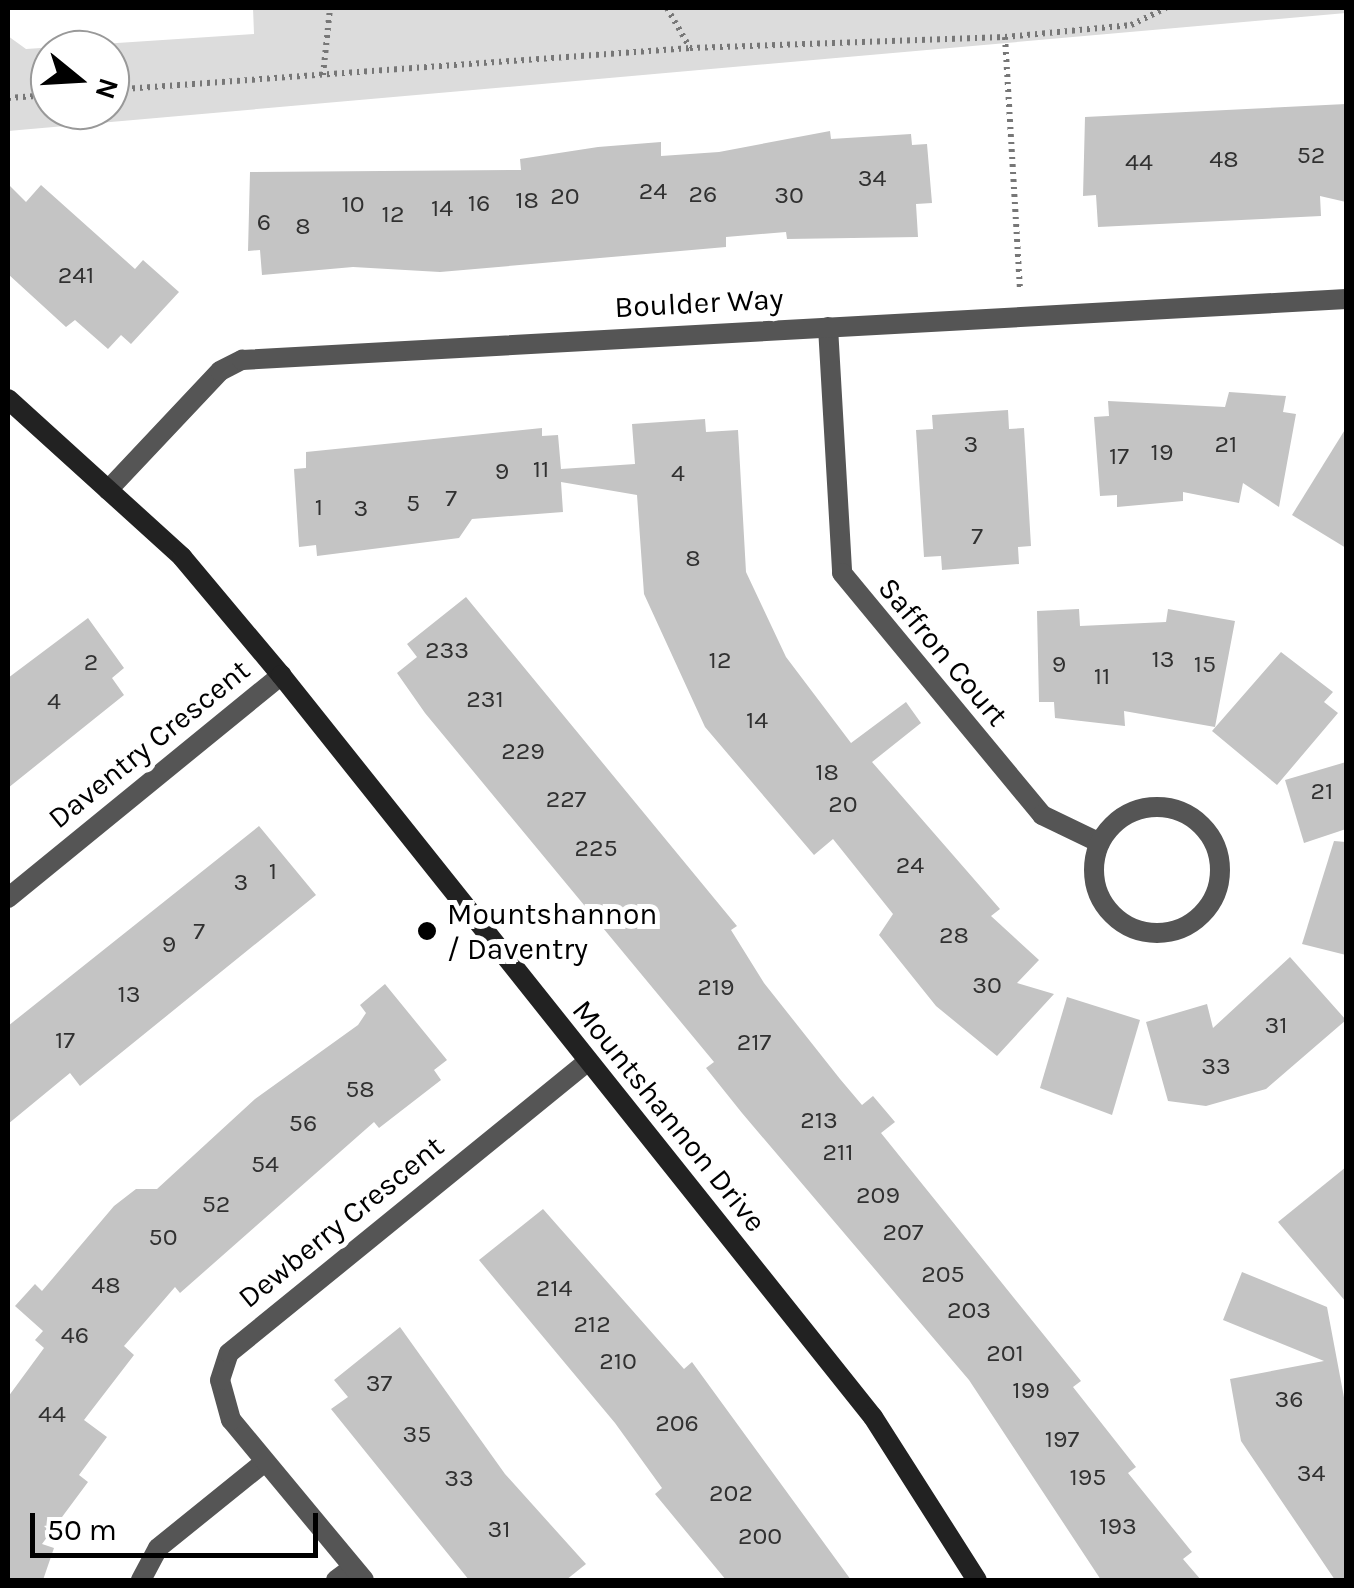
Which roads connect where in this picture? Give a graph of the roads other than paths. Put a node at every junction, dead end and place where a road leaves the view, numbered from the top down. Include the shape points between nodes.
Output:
1 (1346, 299) edge
2 (828, 326) junction
3 (8, 399) edge
4 (108, 490) junction
5 (282, 675) junction
6 (1100, 843) junction
7 (8, 898) edge
8 (587, 1062) junction
9 (262, 1464) junction
10 (351, 1576) edge
11 (142, 1580) edge
12 (977, 1580) edge

1 - 2 street, Boulder Way
2 - 4 street, Boulder Way via 242,360 220,371
2 - 6 street, Saffron Court via 842,573 1042,815
3 - 4 street, Mountshannon Drive
4 - 5 street, Mountshannon Drive via 182,557
5 - 7 street, Daventry Crescent
5 - 8 street, Mountshannon Drive
6 - 6 street via 1096,885 1119,921 1159,934 1198,919 1212,903 1220,862 1186,814 1146,807
8 - 9 street, Dewberry Crescent via 229,1352 220,1380 231,1420
8 - 12 street, Mountshannon Drive via 872,1417
9 - 10 street, Dewberry Crescent
9 - 11 street via 158,1548

